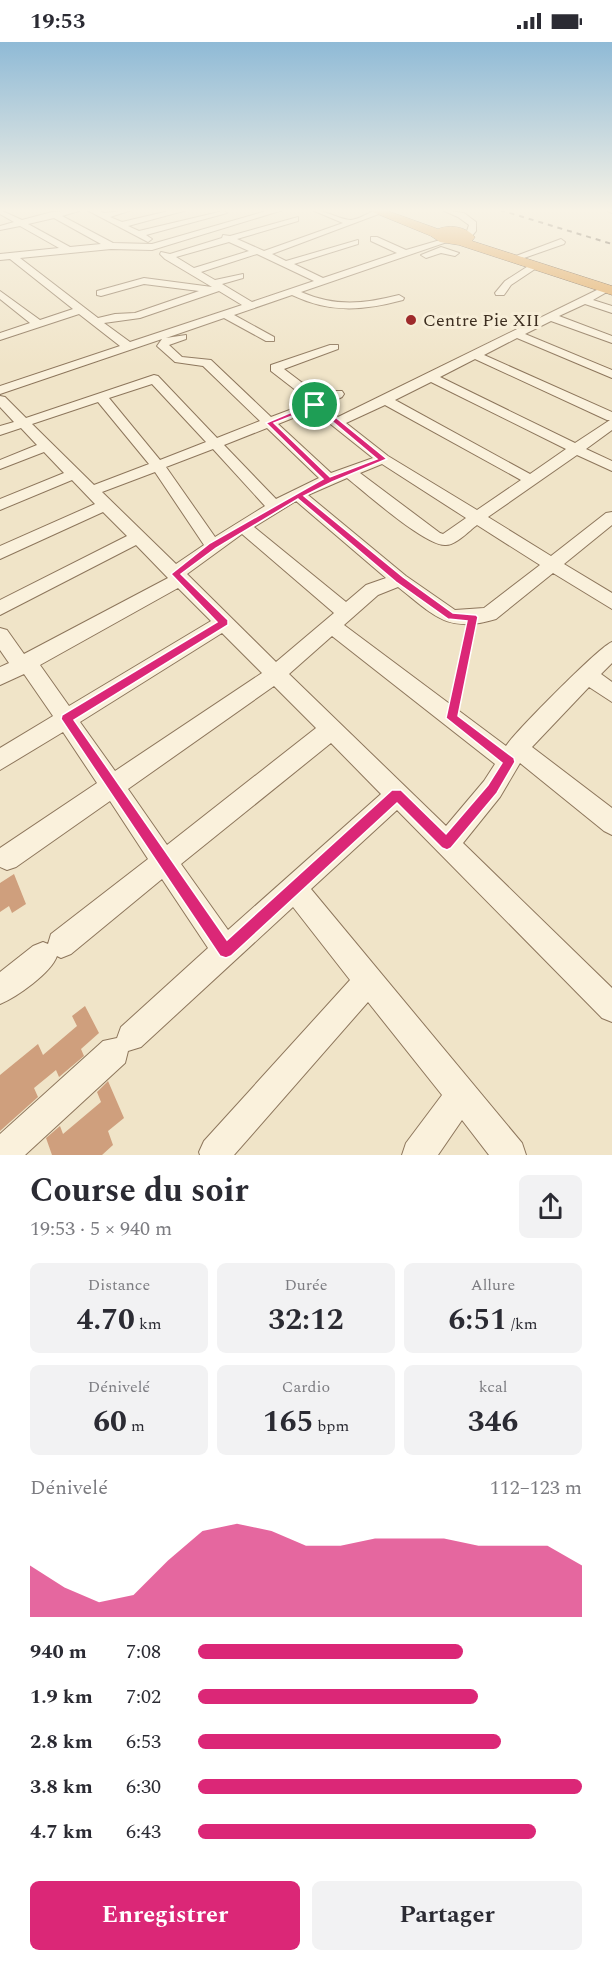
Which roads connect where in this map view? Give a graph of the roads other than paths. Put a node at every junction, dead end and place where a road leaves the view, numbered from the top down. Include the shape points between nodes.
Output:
1 (25, 262) edge
2 (177, 262) edge
3 (223, 262) edge
4 (227, 262) edge
5 (281, 262) edge
6 (292, 262) edge
7 (378, 262) edge
8 (388, 262) edge
9 (408, 262) edge
10 (533, 262) edge
11 (536, 263) junction
12 (285, 264) junction
13 (366, 266) junction
14 (397, 266) junction
15 (193, 271) junction
16 (323, 281) junction
17 (216, 287) junction
18 (610, 289) edge
19 (292, 291) junction
20 (101, 293) dead end
21 (500, 293) dead end
22 (0, 294) edge
23 (399, 298) dead end
24 (584, 300) junction
25 (14, 305) junction
26 (250, 305) junction
27 (0, 309) edge
28 (80, 310) junction
29 (612, 310) edge
30 (225, 314) junction
31 (551, 317) junction
32 (95, 322) junction
33 (38, 324) junction
34 (183, 328) junction
35 (516, 334) junction
36 (0, 337) edge
37 (270, 339) dead end
38 (612, 340) edge
39 (127, 346) junction
40 (334, 347) dead end
41 (475, 355) junction
42 (612, 374) edge
43 (431, 377) junction
44 (0, 390) edge
45 (338, 394) dead end
46 (101, 397) junction
47 (0, 400) edge
48 (385, 400) junction
49 (318, 404) junction
50 (612, 417) edge
51 (23, 422) junction
52 (336, 422) junction
53 (269, 423) junction
54 (612, 424) edge
55 (0, 431) edge
56 (216, 443) junction
57 (47, 446) junction
58 (576, 449) junction
59 (383, 459) junction
60 (0, 465) edge
61 (158, 466) junction
62 (612, 467) edge
63 (349, 472) junction
64 (74, 474) junction
65 (329, 480) junction
66 (531, 480) junction
67 (299, 496) junction
68 (99, 498) junction
69 (0, 505) edge
70 (276, 508) junction
71 (612, 516) edge
72 (476, 518) junction
73 (244, 527) junction
74 (138, 537) junction
75 (213, 546) junction
76 (0, 553) edge
77 (552, 564) junction
78 (178, 576) junction
79 (400, 580) junction
80 (612, 602) edge
81 (0, 608) edge
82 (337, 619) junction
83 (224, 622) junction
84 (0, 635) edge
85 (612, 650) edge
86 (24, 664) junction
87 (276, 674) junction
88 (586, 674) junction
89 (0, 676) edge
90 (612, 693) edge
91 (66, 719) junction
92 (332, 729) junction
93 (513, 755) junction
94 (0, 760) edge
95 (112, 786) junction
96 (397, 794) junction
97 (612, 823) edge
98 (447, 844) junction
99 (7, 858) dead end
100 (164, 861) junction
101 (294, 888) junction
102 (226, 951) junction
103 (368, 981) junction
104 (0, 990) edge
105 (612, 1008) edge
106 (461, 1095) junction
107 (215, 1152) dead end
108 (1, 1155) edge
109 (418, 1155) edge
110 (510, 1155) edge

1 - 28 street
2 - 15 street
3 - 15 street
4 - 17 street via 239,272
5 - 12 street
6 - 12 street
7 - 13 street
8 - 14 street
9 - 14 street
10 - 11 highway
11 - 18 highway
11 - 21 street
12 - 16 street
13 - 14 street via 382,271
13 - 16 street
15 - 17 street
16 - 19 street
17 - 20 street via 144,281
17 - 26 street
17 - 32 street via 136,316
18 - 24 street
19 - 23 street via 350,308
19 - 26 street
22 - 25 street
24 - 29 street
24 - 31 street
25 - 27 street
25 - 33 street
26 - 30 street
28 - 32 street
28 - 33 street
30 - 34 street
30 - 37 street
31 - 35 street
31 - 38 street
32 - 39 street
33 - 36 street
34 - 39 street
34 - 53 street via 182,336 166,341 163,346 179,360 207,363
35 - 41 street
35 - 42 street
39 - 44 street
40 - 49 street via 275,368
41 - 43 street
41 - 50 street
43 - 48 street
43 - 58 street
45 - 49 street
46 - 51 street
46 - 56 street via 154,379
46 - 61 street
47 - 51 street
48 - 52 street
48 - 66 street
49 - 52 street
49 - 53 street
51 - 55 street
51 - 57 street
52 - 59 street
53 - 56 street
53 - 65 street
54 - 58 street
56 - 61 street
56 - 70 street
57 - 60 street
57 - 64 street
58 - 62 street
58 - 66 street
59 - 63 street
59 - 72 street
61 - 68 street
61 - 75 street
63 - 65 street
63 - 72 street via 439,540 445,540
64 - 68 street
64 - 69 street
65 - 67 street
66 - 72 street
67 - 70 street
67 - 79 street
68 - 74 street
68 - 76 street
70 - 73 street
71 - 77 street
72 - 77 street
73 - 75 street
73 - 82 street
74 - 78 street
74 - 81 street
75 - 78 street
77 - 79 street via 489,614 473,617 451,617
77 - 80 street
78 - 83 street
78 - 86 street
79 - 82 street via 372,591
82 - 87 street
82 - 93 street via 452,718
83 - 87 street
83 - 91 street
84 - 86 street
85 - 88 street
86 - 89 street
86 - 91 street
87 - 92 street
87 - 95 street
88 - 90 street
88 - 93 street
91 - 94 street
91 - 95 street
92 - 96 street
92 - 100 street
93 - 97 street
93 - 98 street via 492,789
95 - 99 street
95 - 100 street
96 - 98 street
96 - 101 street
98 - 105 street
100 - 102 street
100 - 104 street
101 - 102 street
101 - 103 street
102 - 108 street
103 - 106 street
103 - 107 street
106 - 109 street
106 - 110 street

